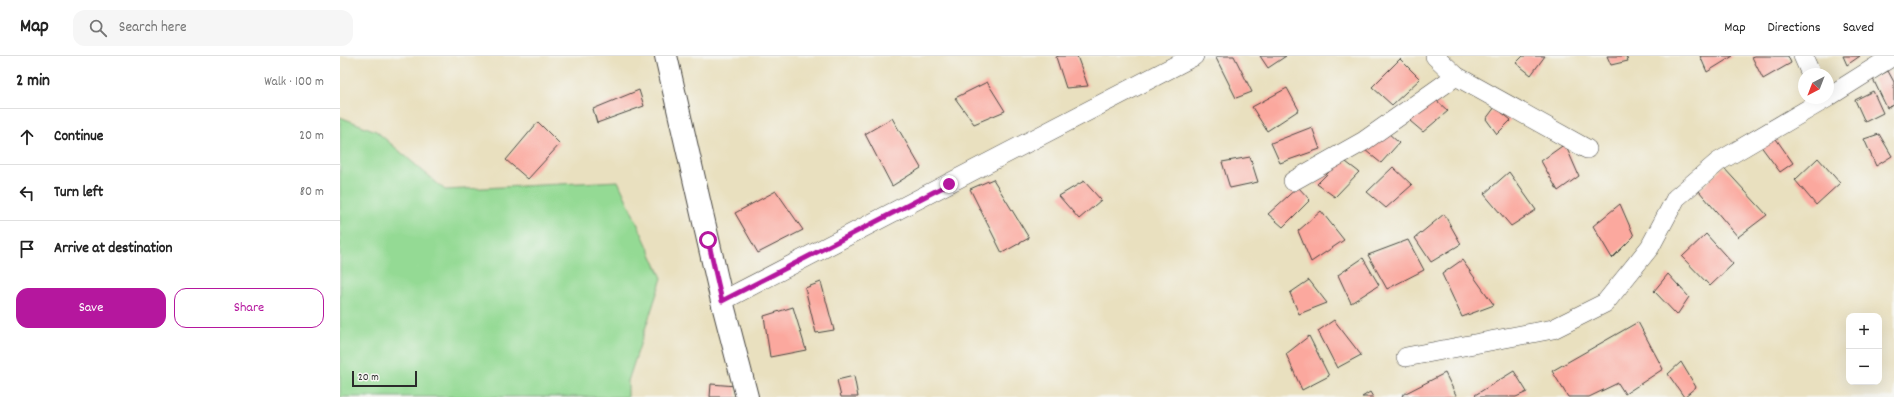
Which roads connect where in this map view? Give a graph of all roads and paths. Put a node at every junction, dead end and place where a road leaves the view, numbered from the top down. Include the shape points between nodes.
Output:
1 (666, 56) edge
2 (1194, 56) edge
3 (1435, 56) edge
4 (1802, 56) edge
5 (1893, 56) edge
6 (1808, 68) edge
7 (1456, 76) junction
8 (1834, 92) edge
9 (1815, 104) edge
10 (1587, 149) dead end
11 (1293, 180) dead end
12 (722, 301) junction
13 (1406, 357) dead end
14 (747, 397) edge

1 - 12 street
2 - 12 street
3 - 7 street
4 - 6 street
5 - 8 street
7 - 10 street
7 - 11 street via 1364,142
9 - 13 street via 1718,162 1676,198 1650,246 1605,303 1552,330
12 - 14 street

